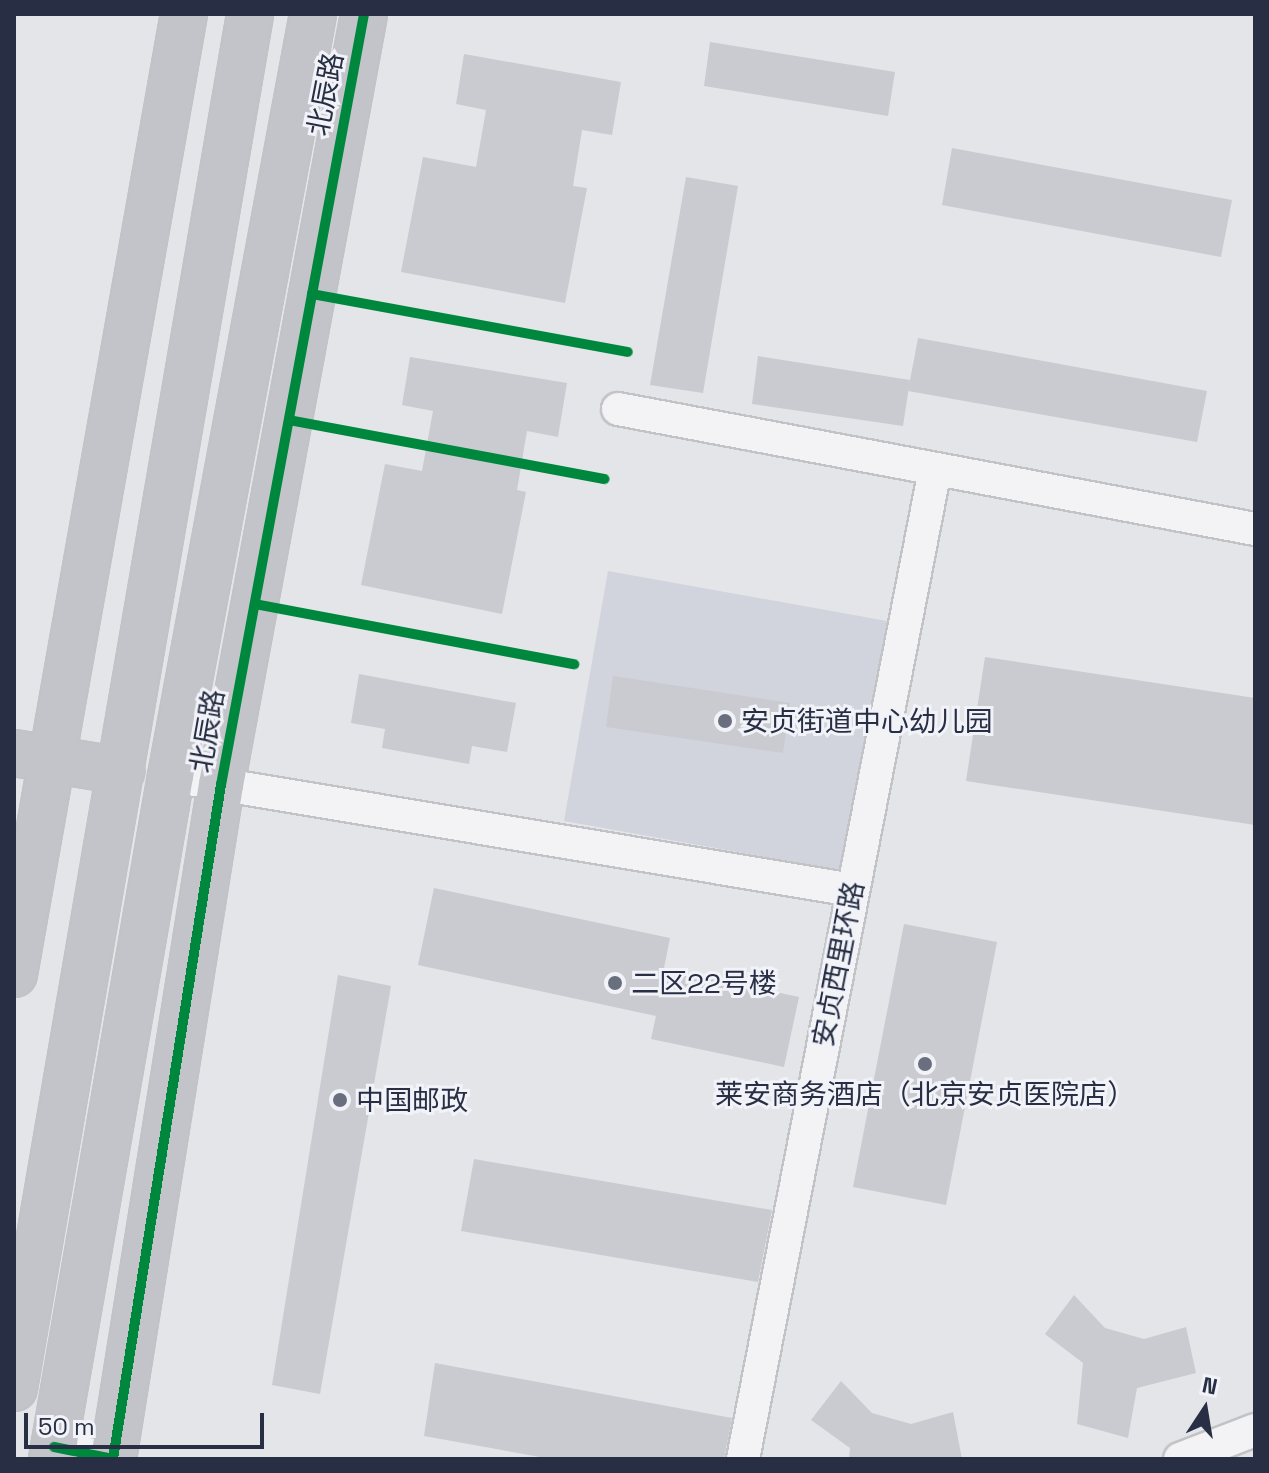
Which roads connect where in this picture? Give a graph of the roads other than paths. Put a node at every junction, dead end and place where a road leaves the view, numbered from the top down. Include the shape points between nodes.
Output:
1 (184, 14) edge
2 (250, 14) edge
3 (313, 14) edge
4 (364, 14) edge
5 (618, 409) dead end
6 (935, 469) junction
7 (1255, 529) edge
8 (32, 756) edge
9 (121, 771) junction
10 (171, 776) junction
11 (221, 785) junction
12 (852, 890) junction
13 (14, 974) edge
14 (14, 1388) edge
15 (1255, 1430) edge
16 (53, 1453) edge
17 (113, 1459) edge
18 (743, 1459) edge
19 (1180, 1459) edge

1 - 8 main road
2 - 9 main road
3 - 10 main road, 北辰路
4 - 11 main road, 北辰路
5 - 6 street
6 - 7 street
6 - 12 street, 安贞西里环路
8 - 9 main road
8 - 13 main road
9 - 14 main road
10 - 11 street
10 - 16 main road, 北辰路
11 - 12 street
11 - 17 main road, 北辰路
12 - 18 street, 安贞西里环路
15 - 19 street
16 - 17 street

